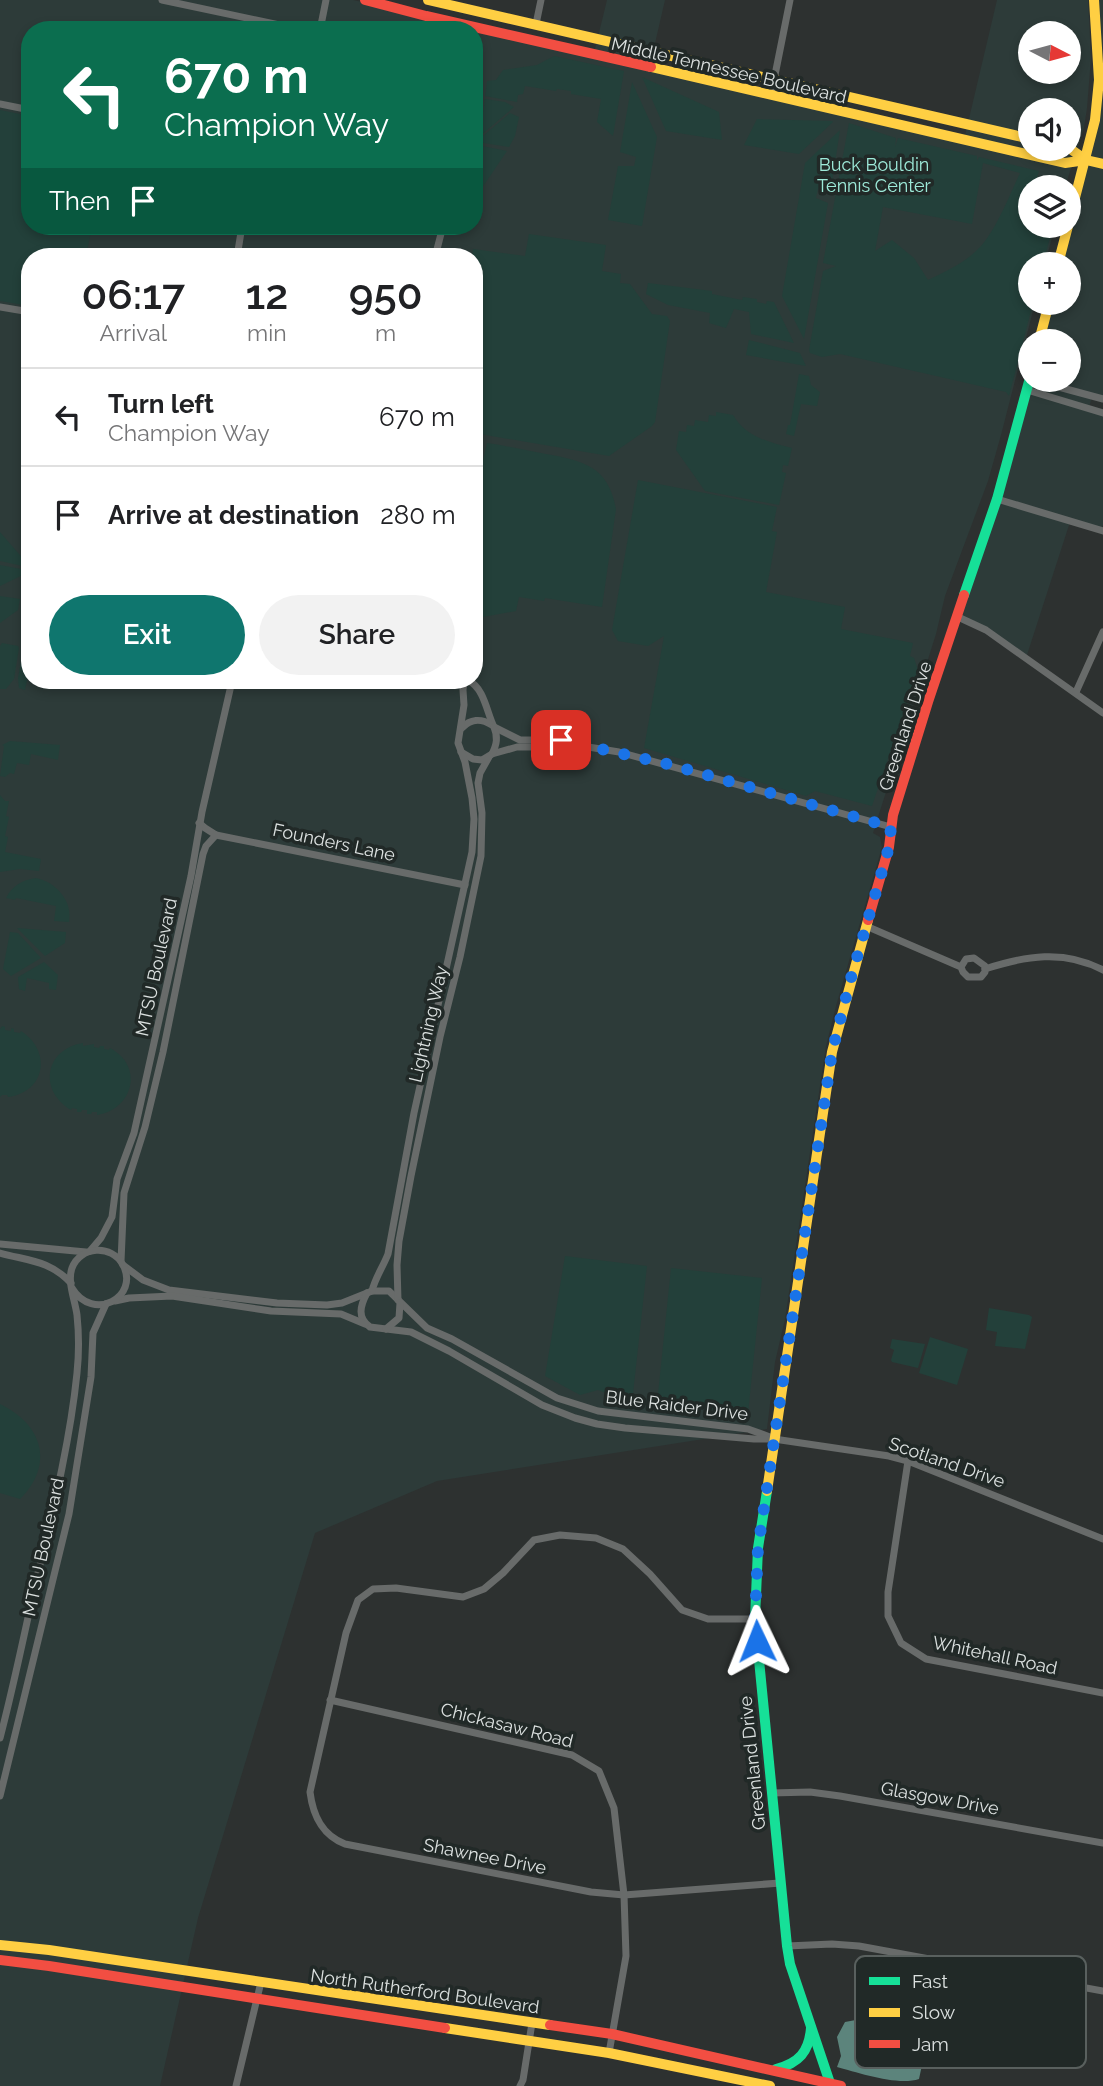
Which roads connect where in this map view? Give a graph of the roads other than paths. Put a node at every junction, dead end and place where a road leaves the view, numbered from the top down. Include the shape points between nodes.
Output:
1 (162, 0) edge
2 (326, 0) edge
3 (365, 0) edge
4 (428, 0) edge
5 (541, 0) edge
6 (790, 0) edge
7 (1094, 0) edge
8 (261, 21) edge
9 (322, 21) edge
10 (449, 21) edge
11 (536, 24) junction
12 (483, 28) edge
13 (775, 79) junction
14 (771, 95) junction
15 (0, 104) edge
16 (21, 108) edge
17 (1018, 136) edge
18 (1081, 156) edge
19 (1086, 160) junction
20 (1103, 164) edge
21 (1081, 179) edge
22 (0, 307) edge
23 (21, 310) edge
24 (1026, 392) edge
25 (1054, 392) edge
26 (1074, 392) edge
27 (1103, 399) edge
28 (1103, 413) edge
29 (997, 499) junction
30 (1103, 531) edge
31 (958, 617) junction
32 (1103, 632) edge
33 (230, 689) edge
34 (465, 689) edge
35 (478, 689) edge
36 (1076, 692) junction
37 (1103, 713) edge
38 (493, 726) junction
39 (461, 729) junction
40 (576, 745) junction
41 (461, 751) junction
42 (490, 756) junction
43 (200, 823) junction
44 (891, 827) junction
45 (216, 835) junction
46 (465, 886) junction
47 (866, 926) junction
48 (961, 967) junction
49 (985, 969) junction
50 (1103, 970) edge
51 (0, 1244) edge
52 (0, 1252) edge
53 (88, 1252) junction
54 (122, 1263) junction
55 (71, 1286) junction
56 (370, 1292) junction
57 (399, 1301) junction
58 (109, 1303) junction
59 (365, 1324) junction
60 (382, 1329) junction
61 (774, 1439) junction
62 (908, 1461) junction
63 (1103, 1539) edge
64 (755, 1619) junction
65 (1103, 1693) edge
66 (330, 1700) junction
67 (0, 1738) edge
68 (771, 1793) junction
69 (0, 1797) edge
70 (1103, 1843) edge
71 (780, 1883) junction
72 (624, 1895) junction
73 (0, 1945) edge
74 (787, 1946) junction
75 (912, 1956) edge
76 (0, 1961) edge
77 (261, 1982) junction
78 (257, 2000) junction
79 (532, 2022) junction
80 (811, 2028) junction
81 (612, 2035) junction
82 (529, 2040) junction
83 (609, 2053) junction
84 (773, 2070) junction
85 (830, 2085) edge
86 (236, 2086) edge
87 (520, 2086) edge
88 (770, 2086) edge
89 (841, 2086) edge

1 - 8 street
2 - 9 street
3 - 10 main road, Middle Tennessee Boulevard
4 - 11 main road, Middle Tennessee Boulevard
5 - 11 street
6 - 13 street
7 - 19 main road via 1099,80
11 - 13 main road, Middle Tennessee Boulevard
12 - 14 main road, Middle Tennessee Boulevard
13 - 14 street
13 - 17 main road, Middle Tennessee Boulevard
14 - 19 main road, Middle Tennessee Boulevard via 1065,163
15 - 16 street
18 - 19 main road, Middle Tennessee Boulevard
19 - 20 main road, Middle Tennessee Boulevard
19 - 21 main road
22 - 23 street
24 - 29 main road, Greenland Drive
25 - 28 street
26 - 27 street
29 - 30 street
29 - 31 main road, Greenland Drive
31 - 36 street via 986,630
31 - 44 main road, Greenland Drive
32 - 36 street
33 - 43 street, MTSU Boulevard
34 - 39 street
35 - 38 street
36 - 37 street
38 - 39 street via 474,720
38 - 40 street via 520,740 561,740
38 - 42 street via 497,746
39 - 41 street
40 - 42 street via 519,747
40 - 44 street via 643,758
41 - 42 street via 473,759
41 - 46 street, Lightning Way via 474,819
42 - 57 street, Lightning Way via 478,783 481,856 399,1241
43 - 45 street, Founders Lane
43 - 53 street, MTSU Boulevard via 134,1133 117,1179 112,1217
44 - 47 main road, Greenland Drive
45 - 46 street, Founders Lane
45 - 54 street, MTSU Boulevard via 203,854 143,1137 124,1193
46 - 56 street, Lightning Way via 388,1254
47 - 48 street
47 - 61 main road, Greenland Drive via 832,1052
48 - 49 street via 974,978
48 - 49 street via 966,959 974,958
49 - 50 street via 1019,958 1054,955 1082,959
51 - 53 street
52 - 55 street via 49,1265
53 - 54 street via 104,1250
53 - 55 street via 72,1268
54 - 56 street via 143,1280 169,1290 277,1303 327,1305
54 - 58 street via 126,1282
55 - 58 street via 84,1302
55 - 67 street, MTSU Boulevard via 77,1314 78,1371 55,1498
56 - 57 street via 389,1292
56 - 59 street via 361,1306
57 - 60 street via 398,1318
57 - 61 street, Blue Raider Drive via 427,1328 557,1398 598,1411 748,1429
58 - 59 street via 172,1296 271,1311 341,1314
58 - 69 street, MTSU Boulevard via 93,1333 91,1377 69,1514
59 - 60 street
60 - 61 street, Blue Raider Drive via 411,1332 542,1405 575,1418 625,1427
61 - 62 street, Scotland Drive
61 - 64 main road, Greenland Drive via 758,1548
62 - 63 street, Scotland Drive
62 - 65 street, Whitehall Road via 888,1592 888,1616 901,1643 926,1659
64 - 66 street, Shawnee Drive via 708,1619 682,1610 623,1549 596,1538 560,1535 534,1540 484,1589 463,1597 373,1589 358,1600
64 - 68 main road, Greenland Drive
66 - 72 street, Chickasaw Road via 572,1755 599,1771 614,1808
66 - 72 street, Shawnee Drive via 310,1792 319,1823 334,1840
68 - 70 street, Glasgow Drive via 840,1796
68 - 71 main road, Greenland Drive
71 - 72 street, Shawnee Drive
71 - 74 main road, Greenland Drive
72 - 81 street, Chickasaw Road via 625,1956
73 - 77 main road, North Rutherford Boulevard
74 - 75 street via 859,1946
74 - 80 main road, Greenland Drive
76 - 78 main road, North Rutherford Boulevard
77 - 78 street
77 - 79 main road, North Rutherford Boulevard
78 - 82 main road, North Rutherford Boulevard
78 - 86 street
79 - 81 main road, North Rutherford Boulevard
79 - 82 street
80 - 84 main road via 804,2054 789,2066
80 - 85 main road, Greenland Drive
81 - 83 street, Chickasaw Road
81 - 84 main road, North Rutherford Boulevard
82 - 83 main road, North Rutherford Boulevard
82 - 87 street
83 - 88 main road, North Rutherford Boulevard
84 - 85 main road, North Rutherford Boulevard
85 - 89 main road, North Rutherford Boulevard

